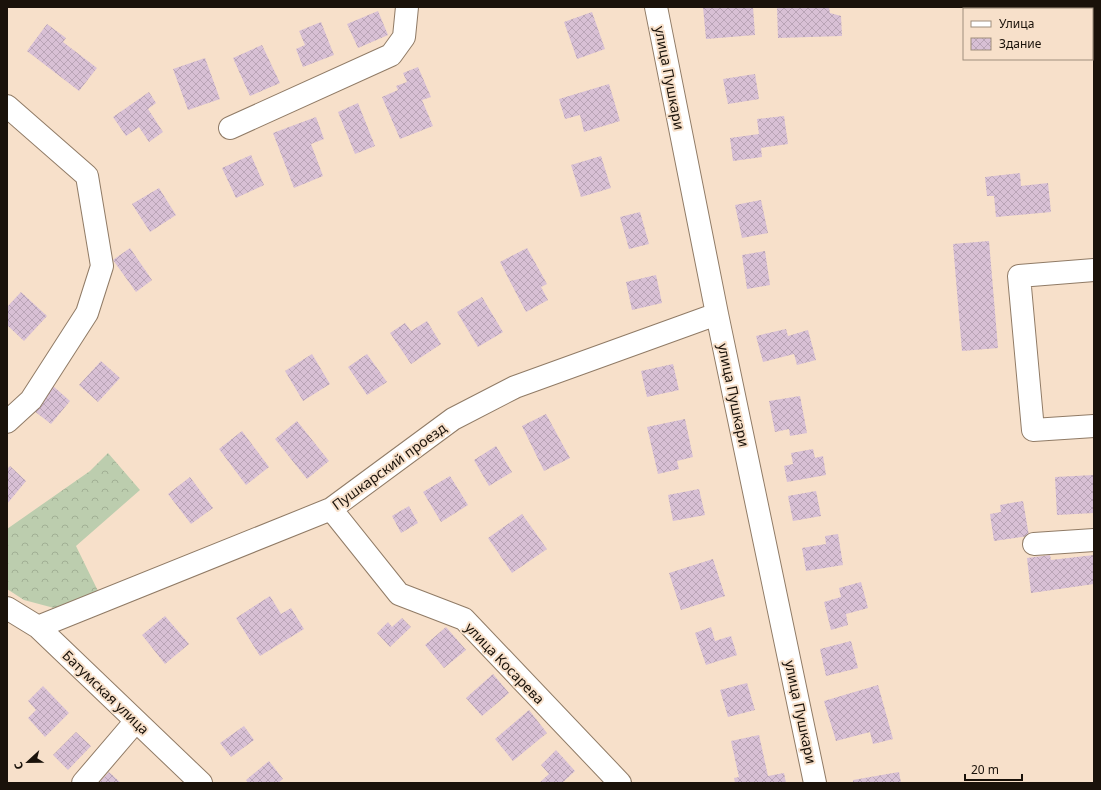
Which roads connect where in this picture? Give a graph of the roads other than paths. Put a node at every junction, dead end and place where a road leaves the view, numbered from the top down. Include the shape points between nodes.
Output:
1 (407, 7) edge
2 (656, 7) edge
3 (7, 106) edge
4 (230, 128) dead end
5 (1094, 270) edge
6 (717, 314) junction
7 (7, 422) edge
8 (1094, 426) edge
9 (331, 509) junction
10 (1094, 540) edge
11 (1034, 544) dead end
12 (7, 608) edge
13 (38, 627) junction
14 (136, 721) junction
15 (83, 783) edge
16 (201, 783) edge
17 (620, 783) edge
18 (815, 783) edge

1 - 4 street via 404,37 391,55
2 - 6 street, улица Пушкари
3 - 7 street via 87,176 102,266 87,313 31,400
5 - 8 street via 1019,276 1032,430
6 - 9 street, Пушкарский проезд via 515,386 453,419
6 - 18 street, улица Пушкари
9 - 13 street, Пушкарский проезд
9 - 17 street, улица Косарева via 399,594 464,619
10 - 11 street
12 - 13 street, Батумская улица
13 - 14 street, Батумская улица
14 - 15 street
14 - 16 street, Батумская улица

